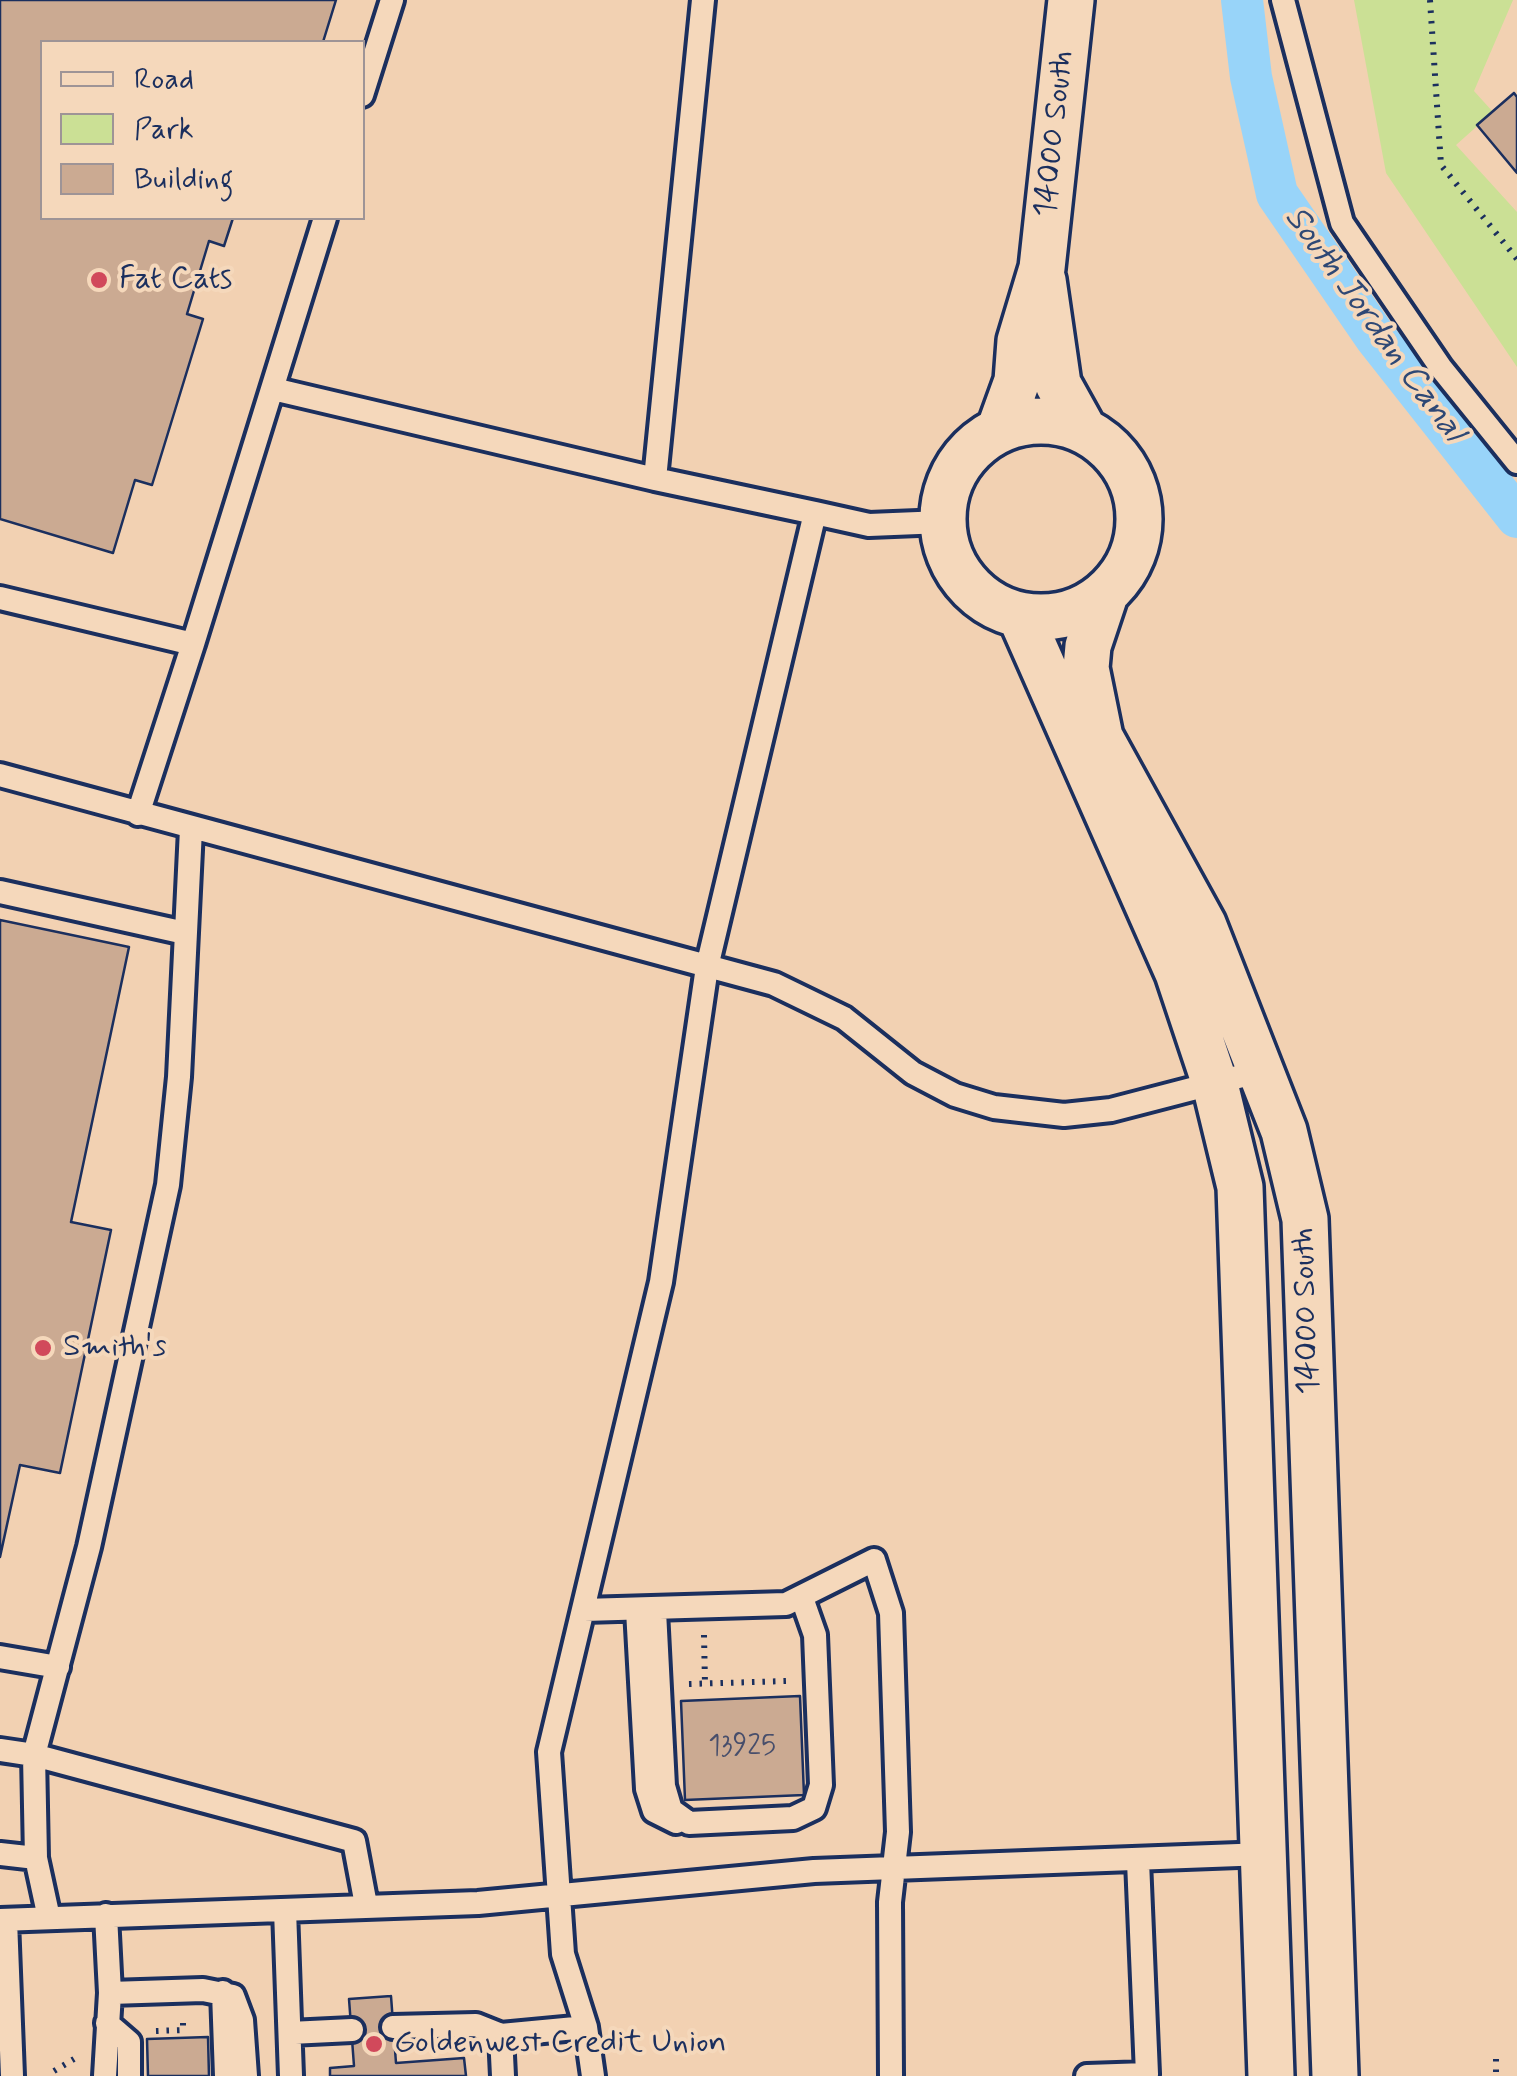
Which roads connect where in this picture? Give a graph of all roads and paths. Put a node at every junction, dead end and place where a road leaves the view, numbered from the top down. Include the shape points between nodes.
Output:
1 (392, 0) edge
2 (703, 0) edge
3 (1071, 0) edge
4 (1283, 0) edge
5 (1430, 0) edge
6 (365, 86) edge
7 (324, 220) edge
8 (1517, 259) edge
9 (1042, 268) junction
10 (273, 389) junction
11 (1000, 428) junction
12 (1083, 429) junction
13 (1517, 462) edge
14 (656, 480) junction
15 (815, 513) junction
16 (943, 522) junction
17 (1105, 594) junction
18 (0, 598) edge
19 (1020, 615) junction
20 (193, 644) junction
21 (0, 775) edge
22 (138, 814) junction
23 (190, 829) junction
24 (0, 892) edge
25 (185, 933) junction
26 (708, 966) junction
27 (1261, 1071) junction
28 (1215, 1084) junction
29 (802, 1598) junction
30 (584, 1610) junction
31 (646, 1611) junction
32 (0, 1656) edge
33 (58, 1668) junction
34 (705, 1672) dead end
35 (798, 1680) dead end
36 (706, 1684) junction
37 (673, 1685) dead end
38 (0, 1750) edge
39 (34, 1755) junction
40 (0, 1854) edge
41 (1265, 1854) junction
42 (36, 1858) junction
43 (1138, 1861) junction
44 (893, 1869) junction
45 (559, 1897) junction
46 (366, 1905) junction
47 (285, 1910) junction
48 (106, 1915) junction
49 (49, 1918) junction
50 (3, 1920) edge
51 (223, 1992) junction
52 (110, 1993) junction
53 (107, 2023) junction
54 (393, 2027) dead end
55 (586, 2027) junction
56 (5, 2029) edge
57 (352, 2030) dead end
58 (290, 2032) junction
59 (501, 2035) junction
60 (86, 2052) dead end
61 (1496, 2059) dead end
62 (54, 2071) dead end
63 (1149, 2075) edge
64 (12, 2076) edge
65 (105, 2076) edge
66 (130, 2076) edge
67 (226, 2076) edge
68 (246, 2076) edge
69 (291, 2076) edge
70 (503, 2076) edge
71 (593, 2076) edge
72 (891, 2076) edge
73 (1087, 2076) edge
74 (1272, 2076) edge
75 (1335, 2076) edge
76 (1496, 2076) edge

1 - 6 lane
2 - 14 lane
3 - 9 street, 14000 South
4 - 13 lane via 1342,223
5 - 8 path via 1441,164
7 - 10 lane
9 - 11 street, 14000 South
9 - 12 street, 14000 South via 1058,384
10 - 14 lane
10 - 20 lane
11 - 12 street via 1042,420
11 - 16 street via 957,467
12 - 17 street via 1125,466 1140,520 1136,548
14 - 15 lane
15 - 16 lane via 869,524
15 - 26 lane
16 - 19 street via 952,560 974,592
17 - 19 street via 1074,612
17 - 27 street, 14000 South via 1086,668 1100,736 1196,909
18 - 20 lane
19 - 28 street, 14000 South via 1178,973
20 - 22 lane
21 - 22 lane
22 - 23 lane
23 - 25 lane
23 - 26 lane
24 - 25 lane
25 - 33 lane via 168,1185
26 - 28 lane via 810,999 913,1074 994,1107 1084,1113
26 - 30 lane via 661,1282
27 - 28 lane
27 - 75 street, 14000 South via 1300,1189 1308,1250
28 - 41 street, 14000 South via 1242,1201
29 - 31 lane
29 - 31 lane via 815,1635 819,1798 793,1818 678,1818 666,1798
29 - 44 lane via 874,1560 885,1588 897,1812
30 - 31 lane
30 - 45 lane via 549,1752
32 - 33 lane
33 - 39 lane
34 - 36 path
35 - 36 path
36 - 37 path
38 - 39 lane
39 - 42 lane
39 - 46 lane via 354,1840
40 - 42 lane
41 - 43 lane
41 - 74 street, 14000 South
42 - 49 lane
43 - 44 lane
43 - 63 lane
44 - 45 lane
44 - 72 lane
45 - 46 lane
45 - 55 lane via 563,1954
46 - 47 lane
47 - 48 lane
47 - 58 lane
48 - 49 lane
48 - 52 lane
49 - 50 lane
50 - 56 lane
51 - 52 lane
51 - 67 lane
51 - 68 lane via 233,1996 242,2020
52 - 53 lane
53 - 65 lane
53 - 66 lane via 129,2042
54 - 59 lane via 476,2025
55 - 59 lane
55 - 71 lane
56 - 64 lane
57 - 58 lane
58 - 69 lane
59 - 70 lane
60 - 62 path
61 - 76 path
63 - 73 lane

